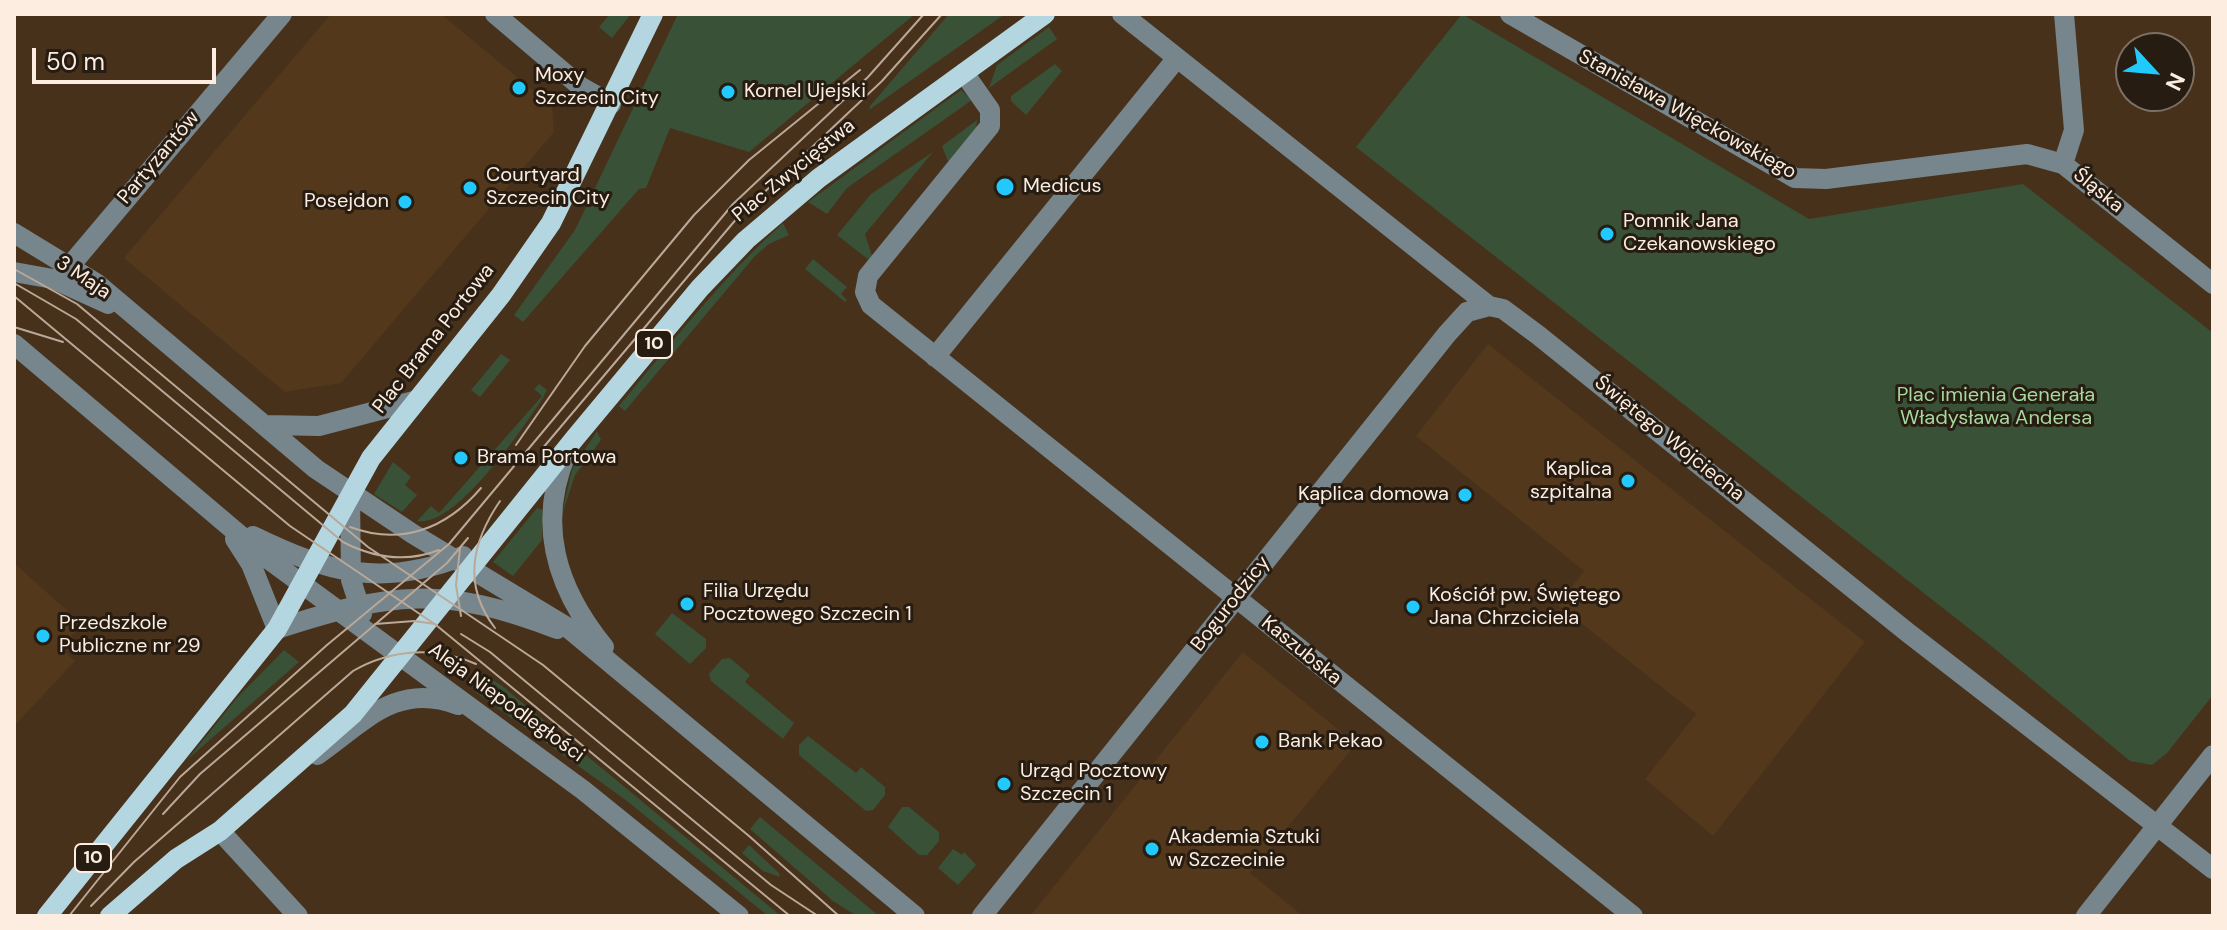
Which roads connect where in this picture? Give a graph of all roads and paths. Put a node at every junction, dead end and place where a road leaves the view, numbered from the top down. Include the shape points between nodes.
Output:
1 (282, 14) edge
2 (495, 14) edge
3 (653, 14) edge
4 (1045, 14) edge
5 (1122, 14) edge
6 (1510, 14) edge
7 (2064, 14) edge
8 (1177, 58) junction
9 (964, 73) junction
10 (611, 104) junction
11 (2063, 164) junction
12 (14, 233) edge
13 (69, 267) junction
14 (14, 272) edge
15 (2213, 284) edge
16 (1489, 306) junction
17 (149, 328) junction
18 (14, 344) edge
19 (14, 354) edge
20 (935, 357) junction
21 (43, 370) junction
22 (414, 401) junction
23 (266, 425) junction
24 (575, 438) junction
25 (350, 493) junction
26 (215, 514) junction
27 (315, 564) junction
28 (462, 564) junction
29 (350, 572) junction
30 (303, 585) junction
31 (445, 599) junction
32 (1235, 599) junction
33 (337, 609) junction
34 (359, 619) junction
35 (277, 629) junction
36 (586, 643) junction
37 (399, 655) junction
38 (641, 689) junction
39 (500, 729) junction
40 (2213, 755) edge
41 (277, 782) junction
42 (2157, 825) junction
43 (220, 831) junction
44 (2213, 869) edge
45 (47, 916) edge
46 (110, 916) edge
47 (298, 916) edge
48 (739, 916) edge
49 (915, 916) edge
50 (982, 916) edge
51 (1633, 916) edge
52 (2086, 916) edge

1 - 13 street, Partyzantów
2 - 10 street via 581,87
3 - 10 main road, 10
4 - 9 main road, Plac Zwycięstwa / 10
5 - 8 street, Świętego Wojciecha
6 - 11 street, Stanisława Więckowskiego via 1795,178 1818,180 2027,154
7 - 11 street, Śląska via 2074,130
8 - 16 street, Świętego Wojciecha
8 - 20 street
9 - 20 street, Kaszubska via 990,110 990,126 866,279 871,305
9 - 24 main road, Plac Zwycięstwa / 10 via 803,190 734,252
10 - 22 main road, Plac Brama Portowa / 10 via 555,216 501,295
11 - 15 street, Śląska
12 - 13 street, 3 Maja
13 - 17 street, 3 Maja
14 - 17 street via 70,286
16 - 32 street, Bogurodzicy via 1460,319
16 - 42 street, Świętego Wojciecha via 1503,309 1538,335
17 - 23 street
18 - 21 street
19 - 21 street
20 - 32 street, Kaszubska
21 - 26 street
22 - 23 street via 319,426
22 - 25 main road, Plac Brama Portowa / 10
23 - 25 street
24 - 28 main road, 10 via 493,539
24 - 38 street via 553,499 554,559 581,616
25 - 27 main road, 10
25 - 28 street
25 - 29 street
26 - 27 street
26 - 30 street
26 - 35 street via 251,564
27 - 29 street
27 - 30 main road, 10
28 - 29 street via 411,573
28 - 31 main road, Aleja Niepodległości / 10
28 - 36 street via 545,611
29 - 34 street
30 - 33 street
30 - 35 main road, 10
31 - 34 street via 399,597
31 - 36 street via 508,611
31 - 37 main road, Aleja Niepodległości / 10
32 - 50 street, Bogurodzicy
32 - 51 street, Kaszubska
33 - 34 street
33 - 35 street
34 - 37 street
35 - 45 main road, 10
36 - 38 street
37 - 39 street, Aleja Niepodległości
37 - 41 main road, 10 via 353,714
38 - 49 street
39 - 41 street via 449,702 408,697
39 - 48 street, Aleja Niepodległości via 609,809
40 - 42 street
41 - 43 main road, 10
42 - 44 street, Świętego Wojciecha
42 - 52 street
43 - 46 main road, 10 via 176,859
43 - 47 street

